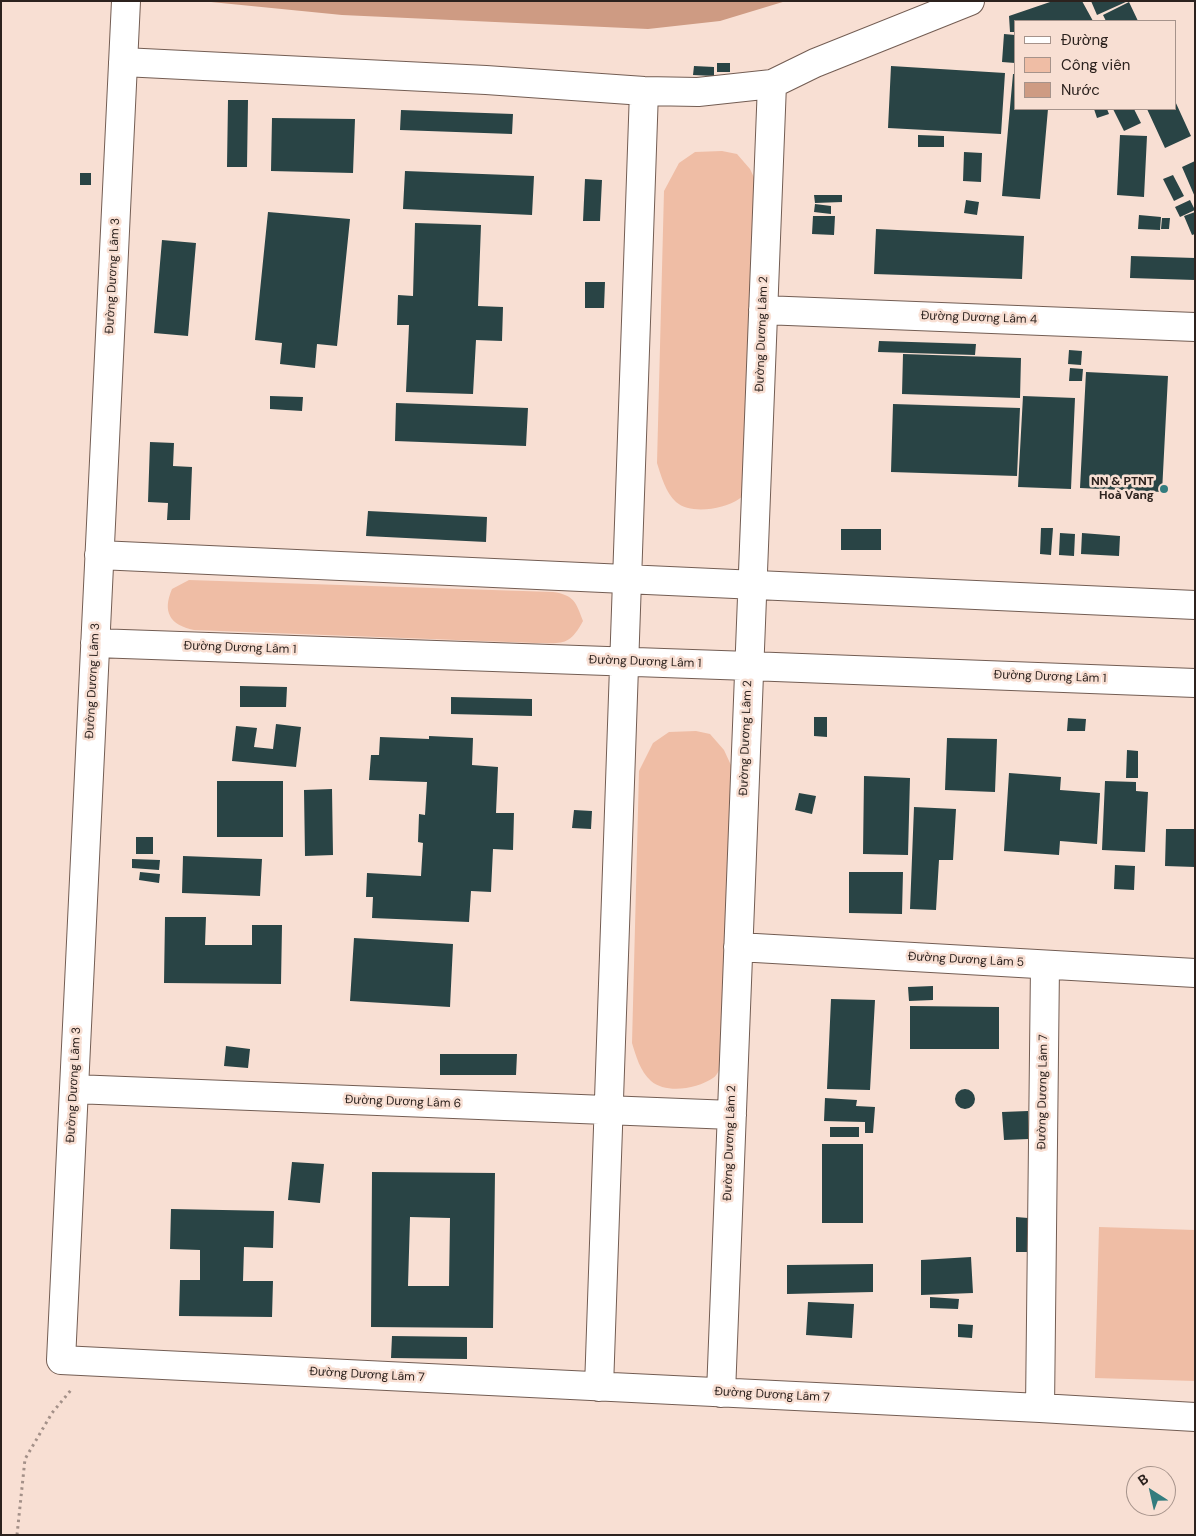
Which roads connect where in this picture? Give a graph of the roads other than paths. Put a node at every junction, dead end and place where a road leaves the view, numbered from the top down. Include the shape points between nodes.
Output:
1 (126, 1) edge
2 (970, 1) edge
3 (123, 62) junction
4 (772, 84) junction
5 (644, 90) junction
6 (763, 310) junction
7 (1195, 327) edge
8 (99, 555) junction
9 (628, 580) junction
10 (752, 585) junction
11 (1195, 605) edge
12 (95, 643) junction
13 (625, 661) junction
14 (749, 666) junction
15 (1195, 683) edge
16 (738, 947) junction
17 (1045, 965) junction
18 (1195, 973) edge
19 (74, 1089) junction
20 (609, 1110) junction
21 (732, 1115) junction
22 (60, 1360) joint
23 (600, 1387) junction
24 (721, 1393) junction
25 (1040, 1408) junction
26 (1195, 1417) edge

1 - 3 street, Đường Dương Lâm 3
2 - 4 street via 815,63
3 - 5 street
3 - 8 street, Đường Dương Lâm 3
4 - 5 street via 698,92
4 - 6 street, Đường Dương Lâm 2
5 - 9 street
6 - 7 street, Đường Dương Lâm 4
6 - 10 street, Đường Dương Lâm 2
8 - 9 street
8 - 12 street, Đường Dương Lâm 3
9 - 10 street
9 - 13 street
10 - 11 street
10 - 14 street, Đường Dương Lâm 2
12 - 13 street, Đường Dương Lâm 1
12 - 19 street, Đường Dương Lâm 3
13 - 14 street, Đường Dương Lâm 1
13 - 20 street
14 - 15 street, Đường Dương Lâm 1
14 - 16 street, Đường Dương Lâm 2
16 - 17 street, Đường Dương Lâm 5
16 - 21 street, Đường Dương Lâm 2
17 - 18 street, Đường Dương Lâm 5
17 - 25 street, Đường Dương Lâm 7
19 - 20 street, Đường Dương Lâm 6
19 - 22 street, Đường Dương Lâm 3
20 - 21 street, Đường Dương Lâm 6
20 - 23 street
21 - 24 street, Đường Dương Lâm 2
22 - 23 street, Đường Dương Lâm 7
23 - 24 street, Đường Dương Lâm 7
24 - 25 street, Đường Dương Lâm 7
25 - 26 street

